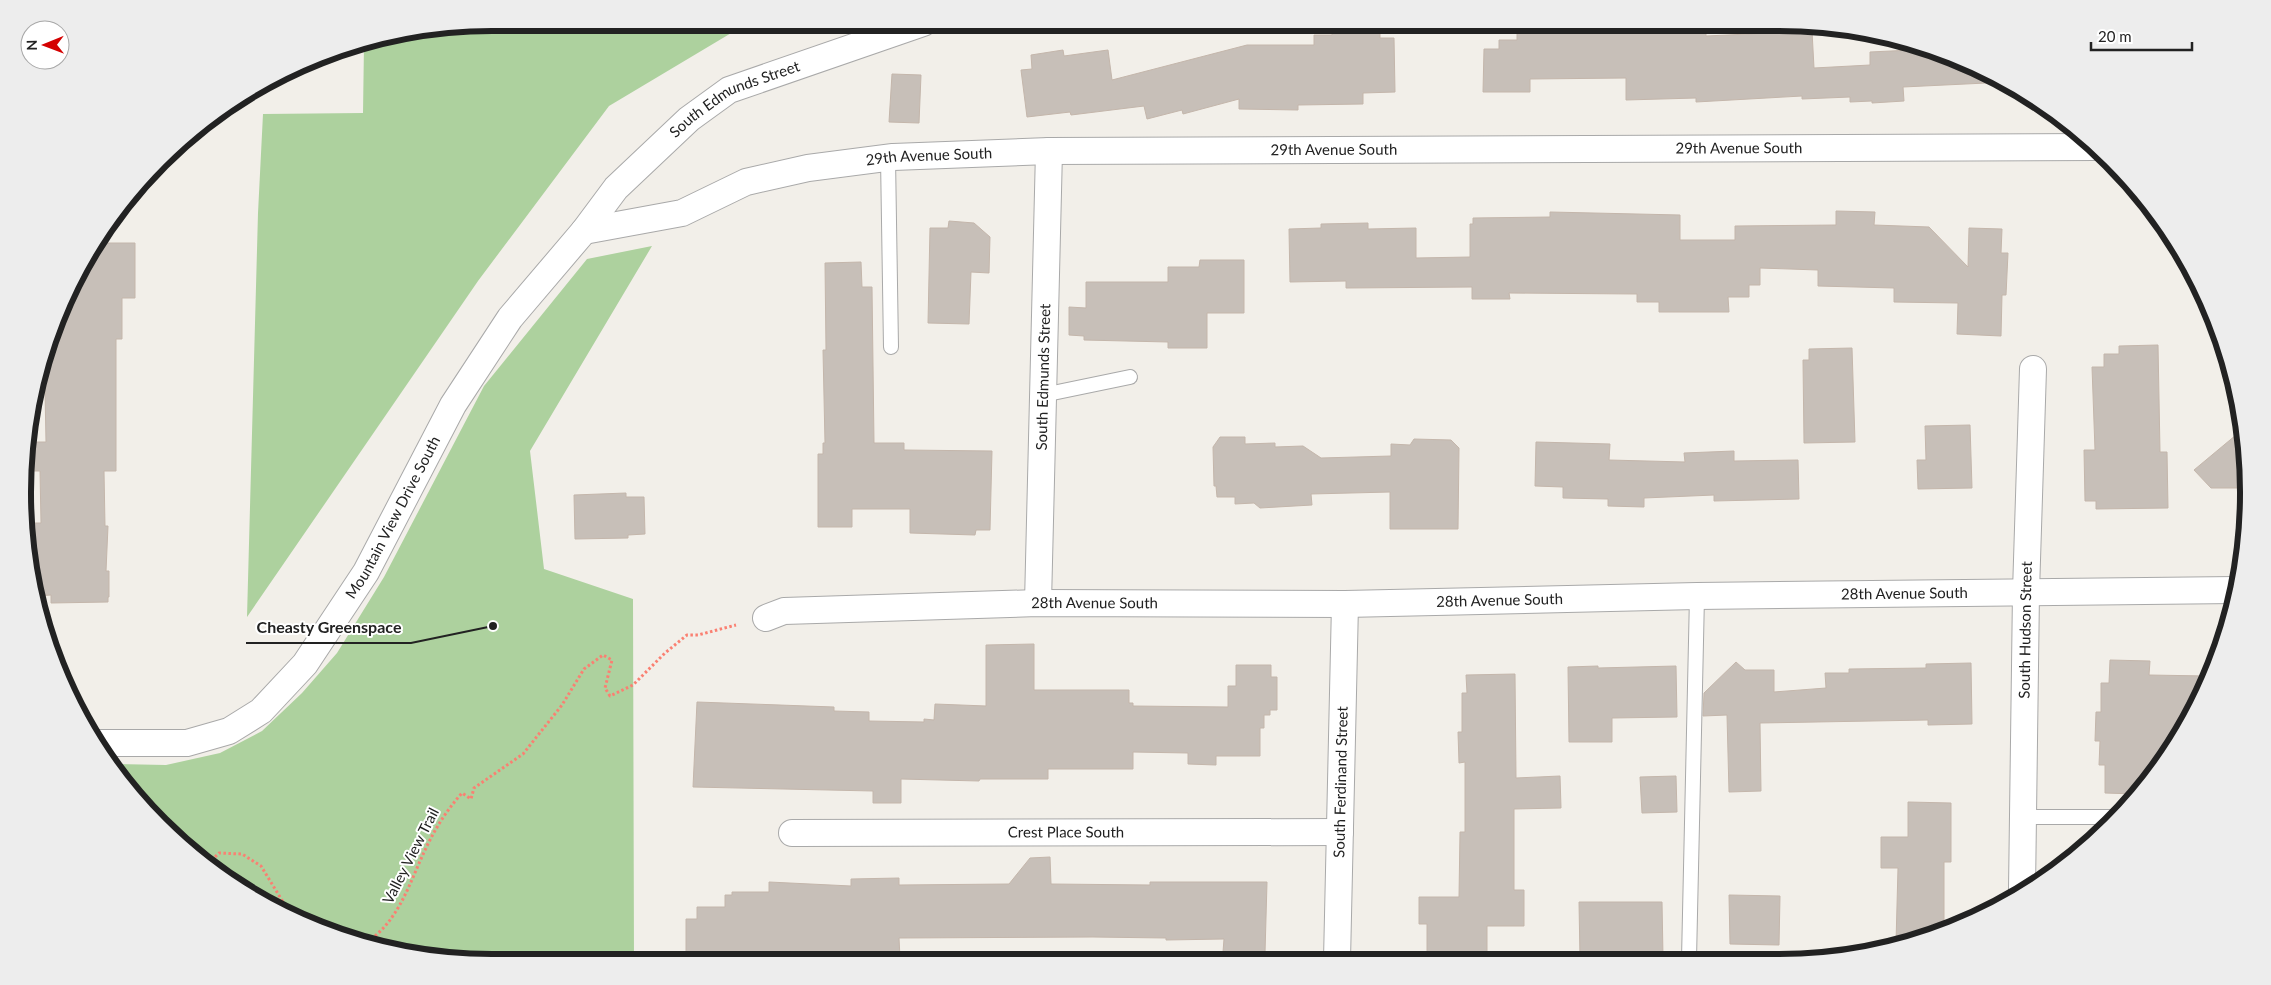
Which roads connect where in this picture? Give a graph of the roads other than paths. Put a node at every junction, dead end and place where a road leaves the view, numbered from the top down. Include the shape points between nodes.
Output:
1 (897, 31) edge
2 (2084, 147) edge
3 (1049, 151) junction
4 (888, 158) junction
5 (584, 231) junction
6 (891, 346) dead end
7 (2033, 369) dead end
8 (1130, 377) dead end
9 (1043, 395) junction
10 (2229, 590) edge
11 (2026, 592) junction
12 (1697, 596) junction
13 (1038, 603) junction
14 (1345, 604) junction
15 (766, 618) road end
16 (105, 743) edge
17 (2023, 817) junction
18 (2107, 817) edge
19 (1340, 832) junction
20 (792, 833) dead end
21 (2022, 884) edge
22 (1337, 954) edge
23 (1689, 954) edge

1 - 5 street, South Edmunds Street via 729,90 689,118 616,188
2 - 3 street, 29th Avenue South
3 - 4 street, 29th Avenue South
3 - 9 street, South Edmunds Street
4 - 5 street, 29th Avenue South via 808,168 746,182 682,213
4 - 6 lane
5 - 16 street, Mountain View Drive South via 510,318 452,405 366,572 305,664 261,710 229,731 187,743
7 - 11 street, South Hudson Street
8 - 9 lane
9 - 13 street, South Edmunds Street
10 - 11 street, 28th Avenue South
11 - 12 street, 28th Avenue South
11 - 17 street, South Hudson Street
12 - 14 street, 28th Avenue South
12 - 23 lane
13 - 14 street, 28th Avenue South
13 - 15 street, 28th Avenue South via 784,611
14 - 19 street, South Ferdinand Street
17 - 18 lane
17 - 21 street, South Hudson Street
19 - 20 street, Crest Place South
19 - 22 street, South Ferdinand Street

